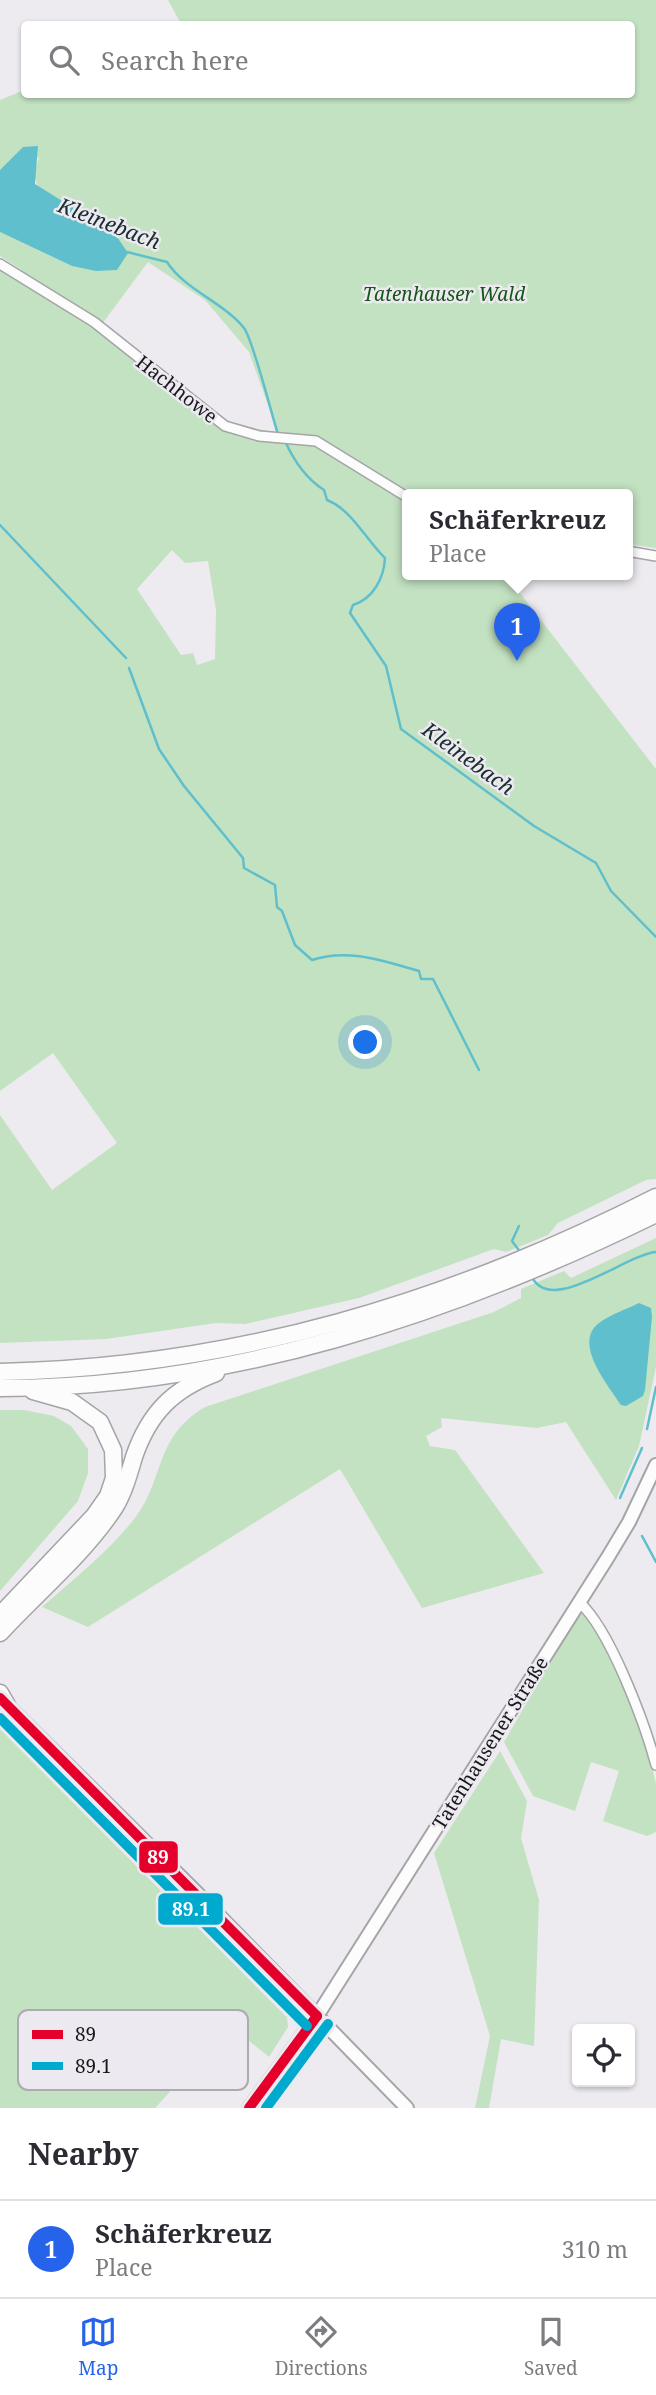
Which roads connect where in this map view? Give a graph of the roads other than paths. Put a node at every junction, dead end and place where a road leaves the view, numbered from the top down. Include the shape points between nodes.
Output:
1 (0, 264) edge
2 (402, 494) edge
3 (633, 552) edge
4 (656, 556) edge
5 (656, 1198) edge
6 (656, 1214) edge
7 (557, 1253) junction
8 (511, 1272) junction
9 (244, 1363) junction
10 (0, 1372) edge
11 (0, 1388) edge
12 (24, 1388) junction
13 (656, 1465) edge
14 (579, 1602) junction
15 (0, 1615) edge
16 (0, 1633) edge
17 (2, 1699) edge
18 (656, 1765) edge
19 (317, 2016) junction
20 (249, 2108) edge
21 (407, 2108) edge

1 - 2 street, Hachhowe via 94,322 225,426 258,436 316,441
3 - 4 street
5 - 7 highway
6 - 7 highway
7 - 8 highway
8 - 9 highway via 361,1334
8 - 10 highway via 249,1346 108,1367
9 - 12 highway
9 - 16 highway via 186,1385 168,1398 144,1431 116,1506
11 - 12 highway
12 - 15 highway via 72,1402 100,1422 113,1450 114,1478 94,1516
13 - 14 main road, Tatenhausener Straße via 629,1522
14 - 18 street via 594,1617 645,1724
14 - 19 main road, Tatenhausener Straße
17 - 19 main road
19 - 20 main road, Tatenhausener Straße
19 - 21 main road

